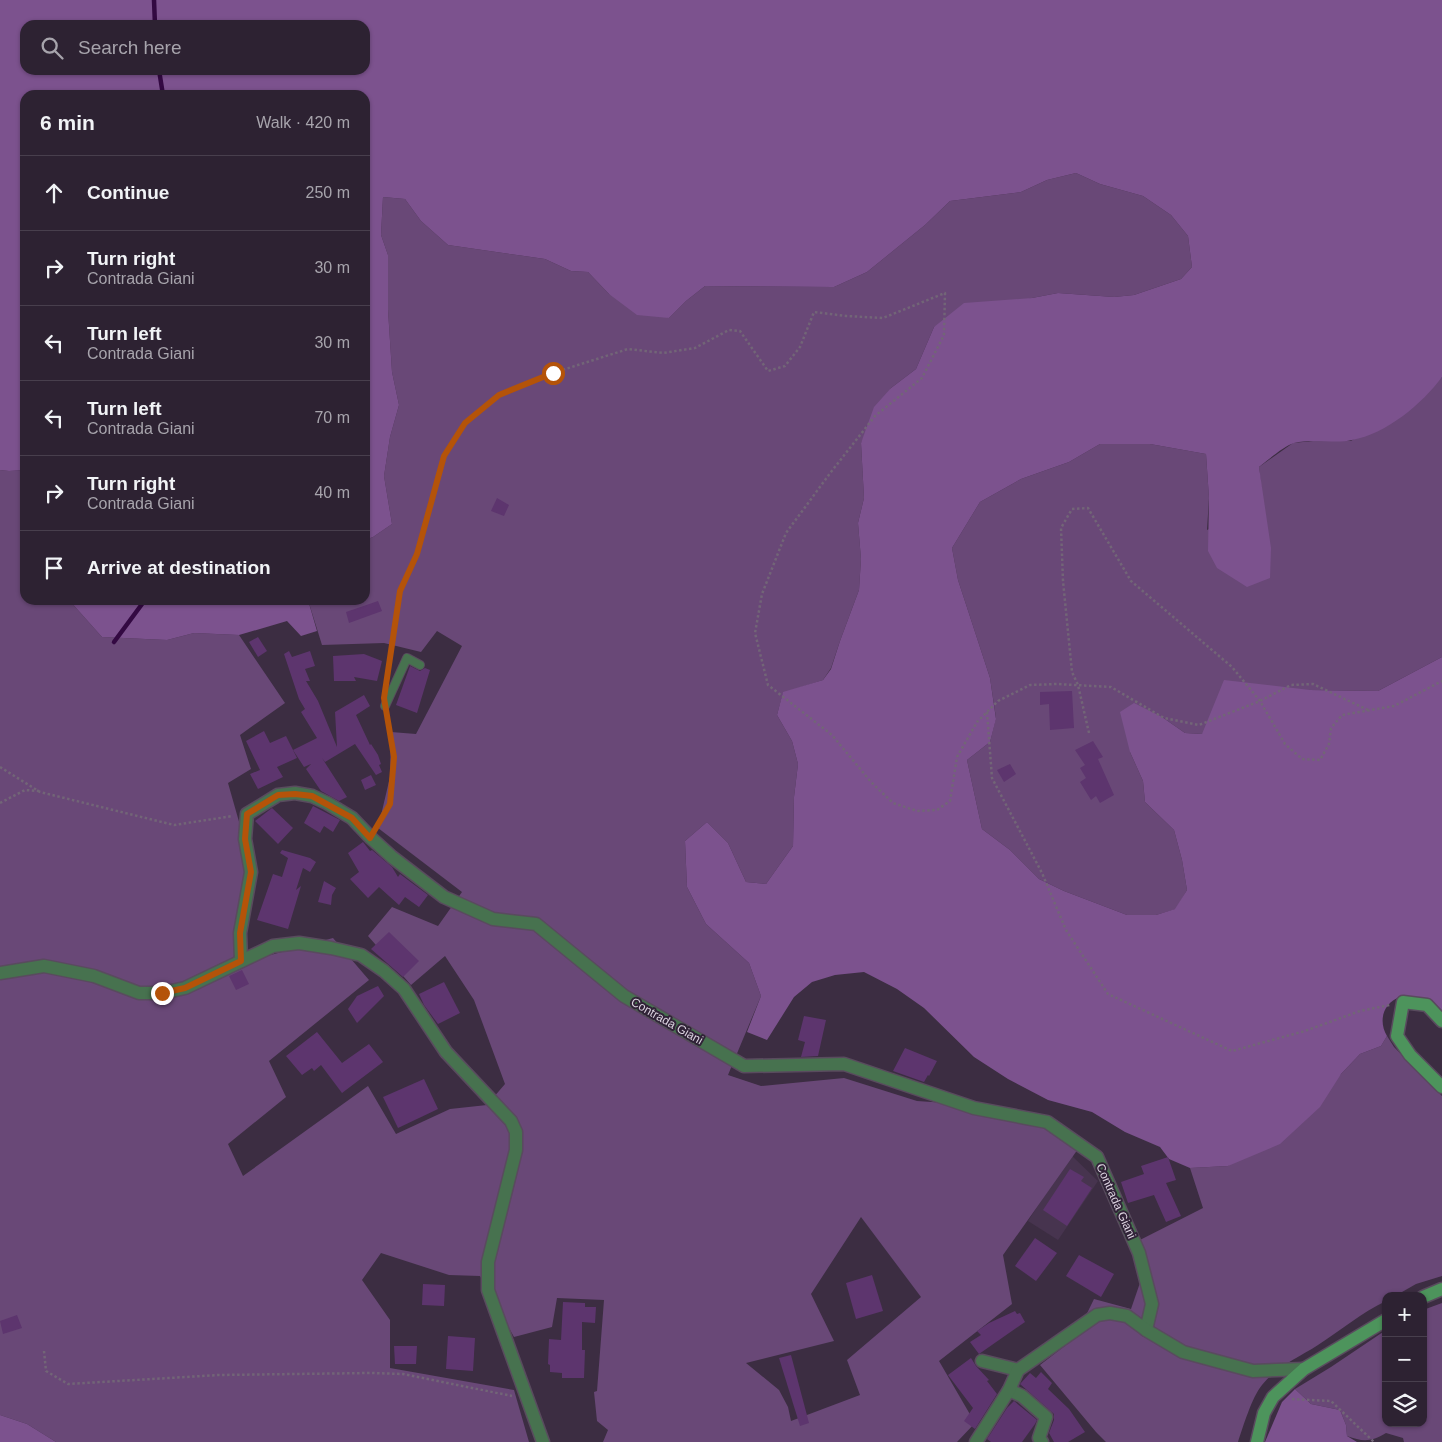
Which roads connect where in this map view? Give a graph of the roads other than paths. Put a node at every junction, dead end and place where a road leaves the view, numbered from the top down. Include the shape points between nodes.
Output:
1 (420, 665) dead end
2 (385, 706) road end
3 (241, 961) junction
4 (0, 973) edge
5 (1442, 1021) edge
6 (1442, 1086) edge
7 (1442, 1289) edge
8 (1427, 1295) edge
9 (1382, 1322) edge
10 (1146, 1330) junction
11 (982, 1361) dead end
12 (1304, 1369) junction
13 (1018, 1370) junction
14 (1009, 1390) junction
15 (544, 1442) edge
16 (976, 1442) edge
17 (1042, 1442) edge
18 (1256, 1442) edge

1 - 2 lane via 407,658
3 - 4 street via 185,988 162,993 138,993 94,976 44,966
3 - 10 street, Contrada Giani via 240,933 251,872 245,839 247,814 278,795 312,796 352,818 370,838 444,897 493,919 536,924 624,996 744,1066 844,1064 974,1108 1046,1122 1096,1157 1100,1165 1139,1253 1152,1304
3 - 15 street via 273,946 300,943 361,955 404,988 446,1052 512,1121 516,1150 488,1262 488,1290
5 - 6 street via 1427,1006 1403,1002 1397,1036
7 - 8 street
9 - 12 street
10 - 12 street via 1183,1352 1253,1371
10 - 13 street via 1127,1316 1097,1315
11 - 13 street
12 - 18 street via 1273,1397 1264,1413
13 - 14 street
14 - 16 street
14 - 17 street via 1022,1396 1046,1417 1039,1438

